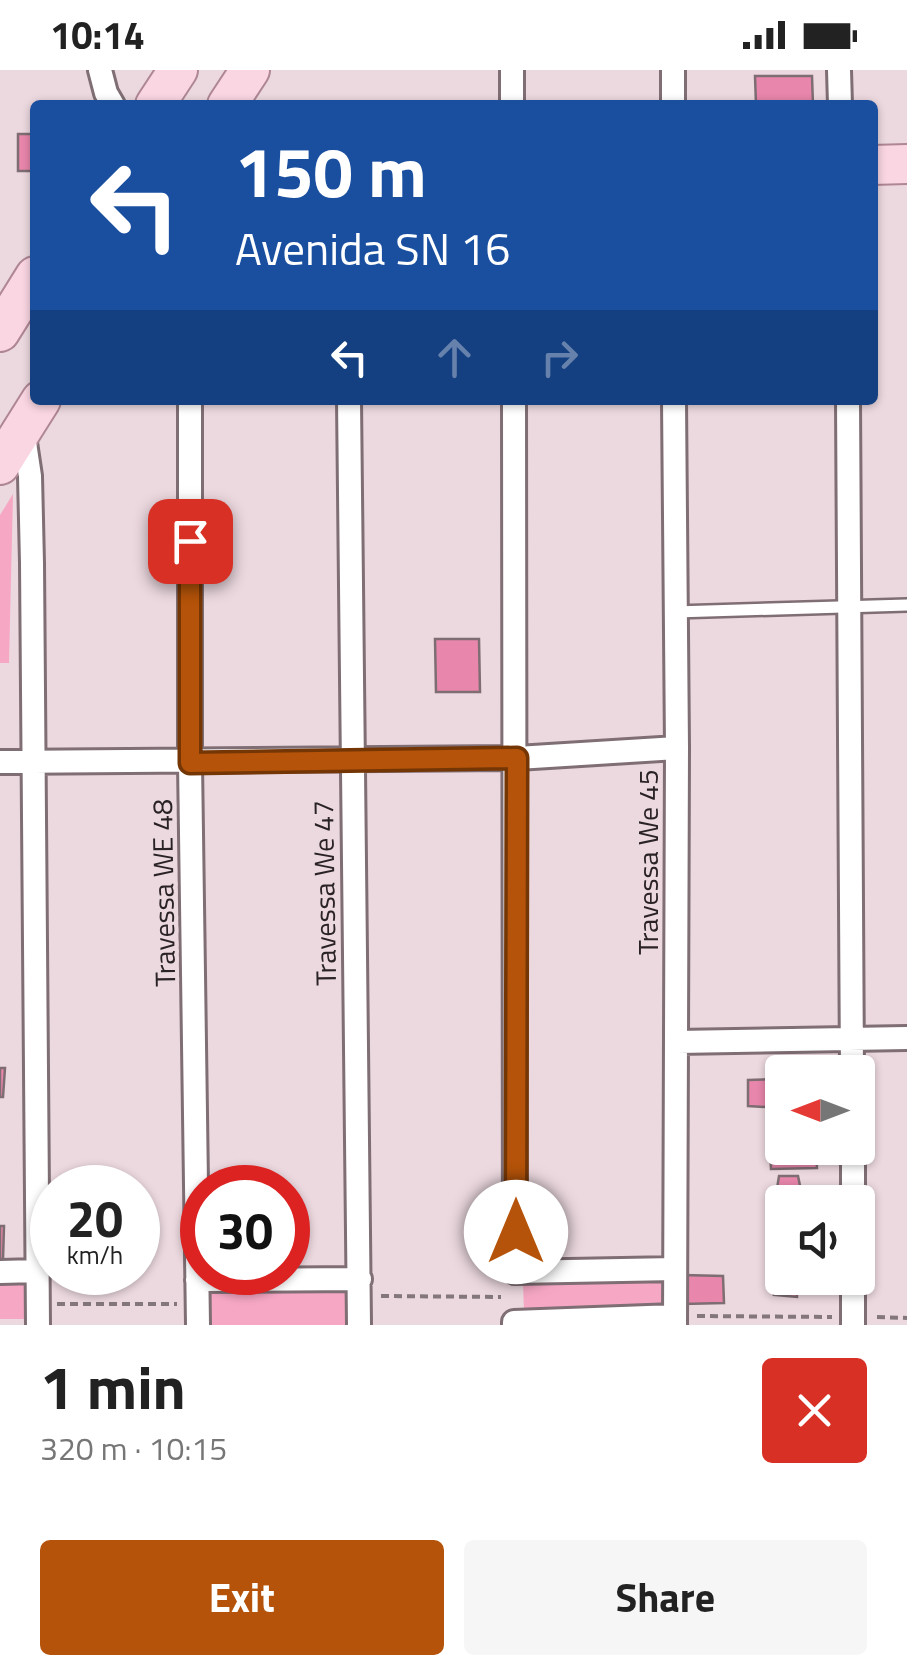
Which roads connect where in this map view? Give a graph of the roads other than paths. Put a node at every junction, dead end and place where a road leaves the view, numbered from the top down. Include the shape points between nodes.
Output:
1 (100, 70) edge
2 (162, 70) edge
3 (178, 70) edge
4 (250, 70) edge
5 (512, 70) edge
6 (674, 70) edge
7 (839, 70) edge
8 (110, 100) edge
9 (143, 100) edge
10 (158, 100) edge
11 (230, 100) edge
12 (512, 100) edge
13 (673, 100) edge
14 (840, 100) edge
15 (878, 164) edge
16 (907, 164) edge
17 (30, 284) edge
18 (0, 332) edge
19 (190, 405) edge
20 (349, 405) edge
21 (514, 405) edge
22 (674, 405) edge
23 (848, 405) edge
24 (32, 415) edge
25 (0, 465) edge
26 (850, 606) junction
27 (907, 606) edge
28 (676, 612) junction
29 (677, 748) junction
30 (517, 758) junction
31 (352, 760) junction
32 (0, 762) edge
33 (35, 762) junction
34 (190, 763) junction
35 (907, 1038) edge
36 (852, 1041) junction
37 (677, 1042) junction
38 (852, 1055) edge
39 (37, 1165) edge
40 (675, 1269) junction
41 (0, 1272) edge
42 (30, 1272) edge
43 (360, 1288) junction
44 (853, 1295) edge
45 (197, 1303) edge
46 (675, 1320) edge
47 (853, 1321) edge
48 (514, 1324) edge
49 (360, 1325) edge

1 - 8 street
2 - 9 main road
3 - 10 main road
4 - 11 main road
5 - 12 street
6 - 13 street
7 - 14 street
15 - 16 main road
17 - 18 main road
19 - 34 street, Travessa WE 48
20 - 31 street, Travessa We 47
21 - 30 street
22 - 28 street, Travessa We 45
23 - 26 street
24 - 25 main road
24 - 33 street
26 - 27 lane
26 - 28 lane
26 - 36 street
28 - 29 street, Travessa We 45
29 - 30 street
29 - 37 street, Travessa We 45
30 - 31 street
30 - 40 street via 515,1272
31 - 34 street
31 - 43 street, Travessa We 47
32 - 33 street
33 - 34 street
33 - 39 street
34 - 45 street, Travessa WE 48
35 - 36 street
36 - 37 street
36 - 38 street
37 - 40 street, Travessa We 45
40 - 46 street, Travessa We 45
41 - 42 street
43 - 45 street
43 - 49 street, Travessa We 47
44 - 47 street
46 - 48 street

